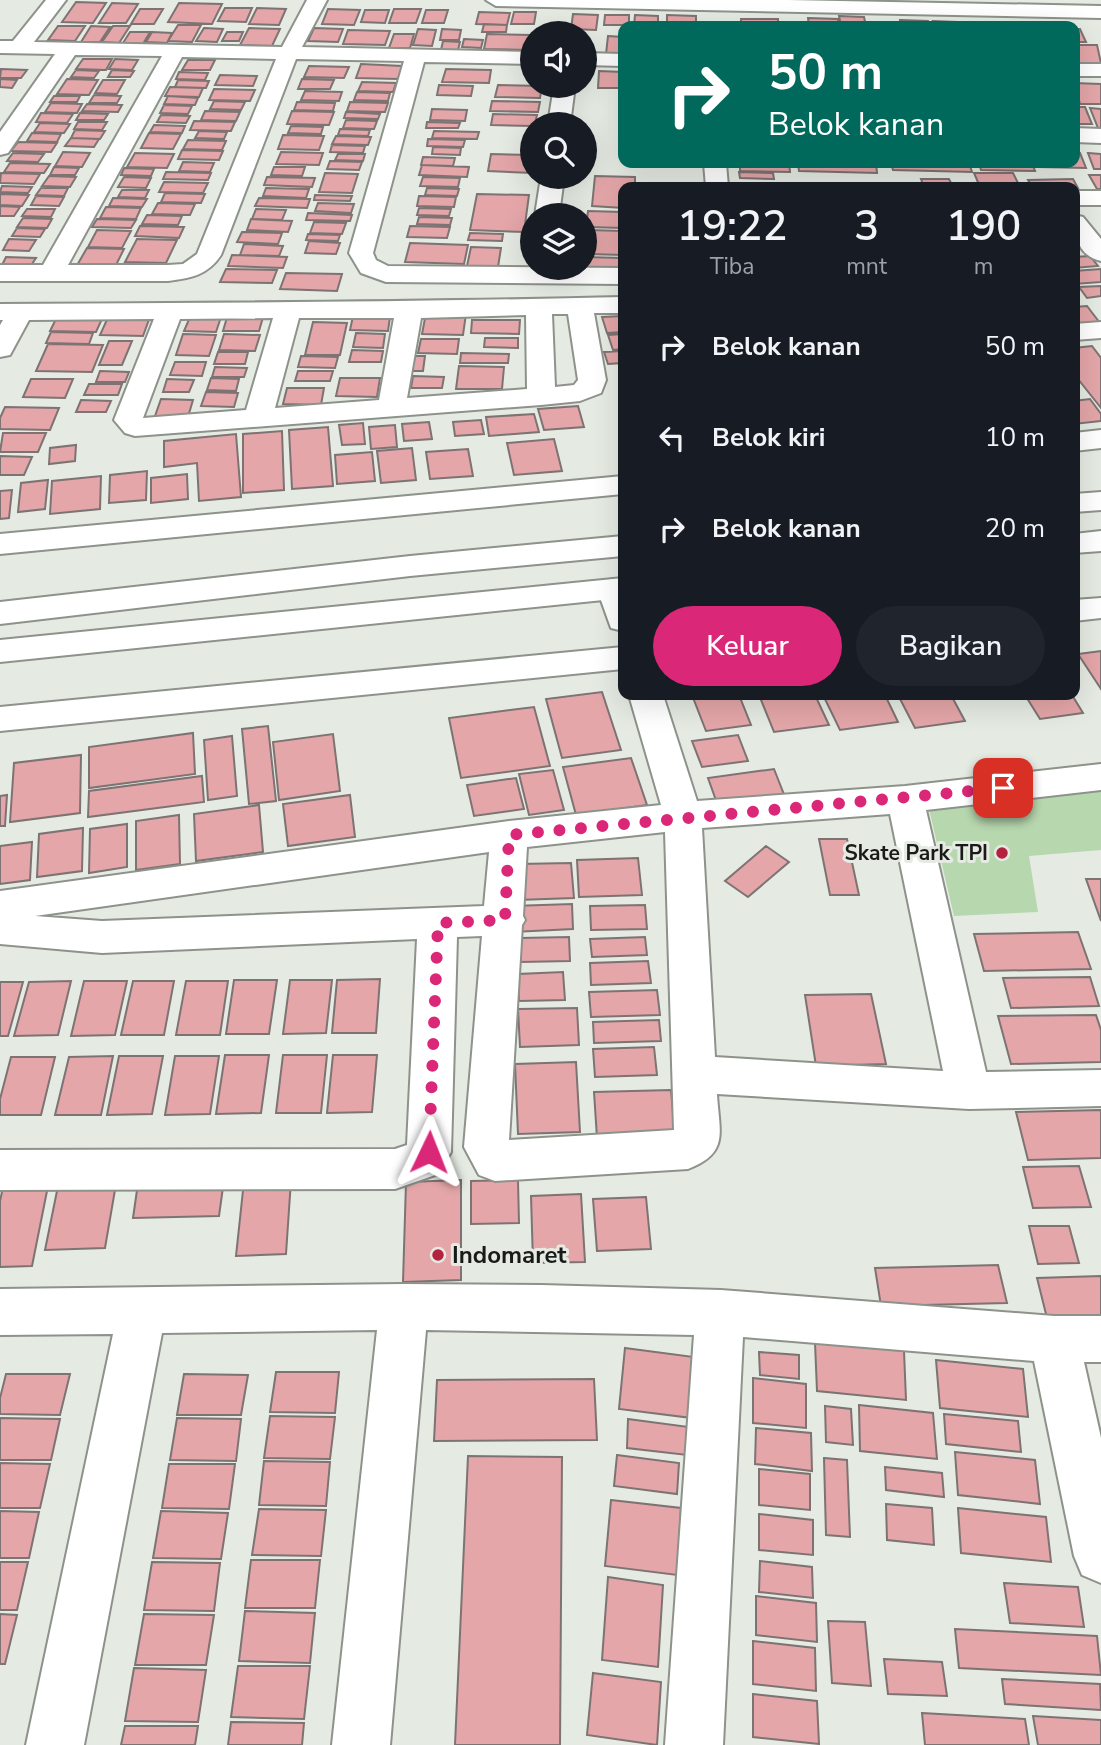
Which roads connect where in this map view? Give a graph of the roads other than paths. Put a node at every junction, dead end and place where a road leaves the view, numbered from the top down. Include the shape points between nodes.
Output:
1 (56, 0) edge
2 (317, 0) edge
3 (496, 0) edge
4 (1081, 0) edge
5 (1099, 0) edge
6 (704, 3) edge
7 (730, 3) edge
8 (1101, 10) edge
9 (706, 21) edge
10 (9, 47) edge
11 (69, 48) junction
12 (176, 50) junction
13 (289, 52) junction
14 (416, 55) junction
15 (520, 58) edge
16 (597, 59) edge
17 (618, 60) edge
18 (1080, 70) edge
19 (1101, 70) edge
20 (1080, 135) edge
21 (1101, 136) edge
22 (0, 148) edge
23 (1080, 198) edge
24 (1101, 198) edge
25 (1080, 229) edge
26 (1101, 254) edge
27 (520, 272) edge
28 (51, 273) junction
29 (0, 274) edge
30 (597, 275) edge
31 (618, 276) edge
32 (618, 305) edge
33 (580, 307) junction
34 (538, 308) junction
35 (171, 309) junction
36 (289, 309) junction
37 (409, 310) junction
38 (10, 312) edge
39 (1101, 330) edge
40 (1080, 332) edge
41 (0, 349) edge
42 (541, 397) junction
43 (391, 410) junction
44 (257, 420) junction
45 (1101, 439) edge
46 (1080, 441) edge
47 (618, 485) edge
48 (1101, 501) edge
49 (1080, 503) edge
50 (1101, 541) edge
51 (1080, 543) edge
52 (0, 544) edge
53 (618, 546) edge
54 (410, 566) junction
55 (618, 599) edge
56 (1101, 608) edge
57 (412, 610) junction
58 (1080, 610) edge
59 (0, 613) edge
60 (0, 651) edge
61 (618, 658) edge
62 (648, 700) edge
63 (0, 719) edge
64 (1101, 777) edge
65 (905, 799) junction
66 (683, 816) junction
67 (509, 835) junction
68 (0, 906) edge
69 (505, 920) junction
70 (438, 923) junction
71 (0, 929) edge
72 (692, 1074) junction
73 (1101, 1088) edge
74 (969, 1091) junction
75 (0, 1170) edge
76 (403, 1307) junction
77 (0, 1312) edge
78 (142, 1312) junction
79 (720, 1313) junction
80 (1077, 1339) edge
81 (1101, 1556) edge
82 (55, 1745) edge
83 (361, 1745) edge
84 (694, 1745) edge

1 - 10 street
2 - 13 street
3 - 6 street
4 - 5 street
5 - 8 street
6 - 7 street
6 - 9 street
7 - 8 street
10 - 11 street
11 - 12 street
11 - 22 street
12 - 13 street
12 - 28 street
13 - 14 street
13 - 28 street via 202,265 168,273
14 - 15 street
14 - 27 street via 361,253 363,262 386,274
16 - 17 street
18 - 19 street
20 - 21 street
23 - 24 street
25 - 26 street
28 - 29 street
30 - 31 street
32 - 33 street
33 - 34 street
33 - 42 street via 591,387 580,393
34 - 37 street
34 - 42 street
35 - 36 street
35 - 38 street
35 - 44 street via 130,424
36 - 37 street
36 - 44 street
37 - 43 street
38 - 41 street
39 - 40 street
42 - 43 street
43 - 44 street
45 - 46 street
47 - 52 street
48 - 49 street
50 - 51 street
53 - 54 street
54 - 57 street
54 - 59 street
55 - 57 street
56 - 58 street
57 - 60 street
61 - 63 street
62 - 66 street
64 - 65 street
65 - 66 street
65 - 74 street
66 - 67 street
66 - 72 street
67 - 68 street
67 - 69 street
69 - 70 street
69 - 72 street via 485,1147 495,1161 688,1149 696,1143
70 - 71 street via 102,937
70 - 75 street via 429,1152 422,1160 395,1169
72 - 74 street
73 - 74 street
76 - 78 street
76 - 79 street
76 - 83 street
77 - 78 street
78 - 82 street
79 - 80 street
79 - 84 street
80 - 81 street

